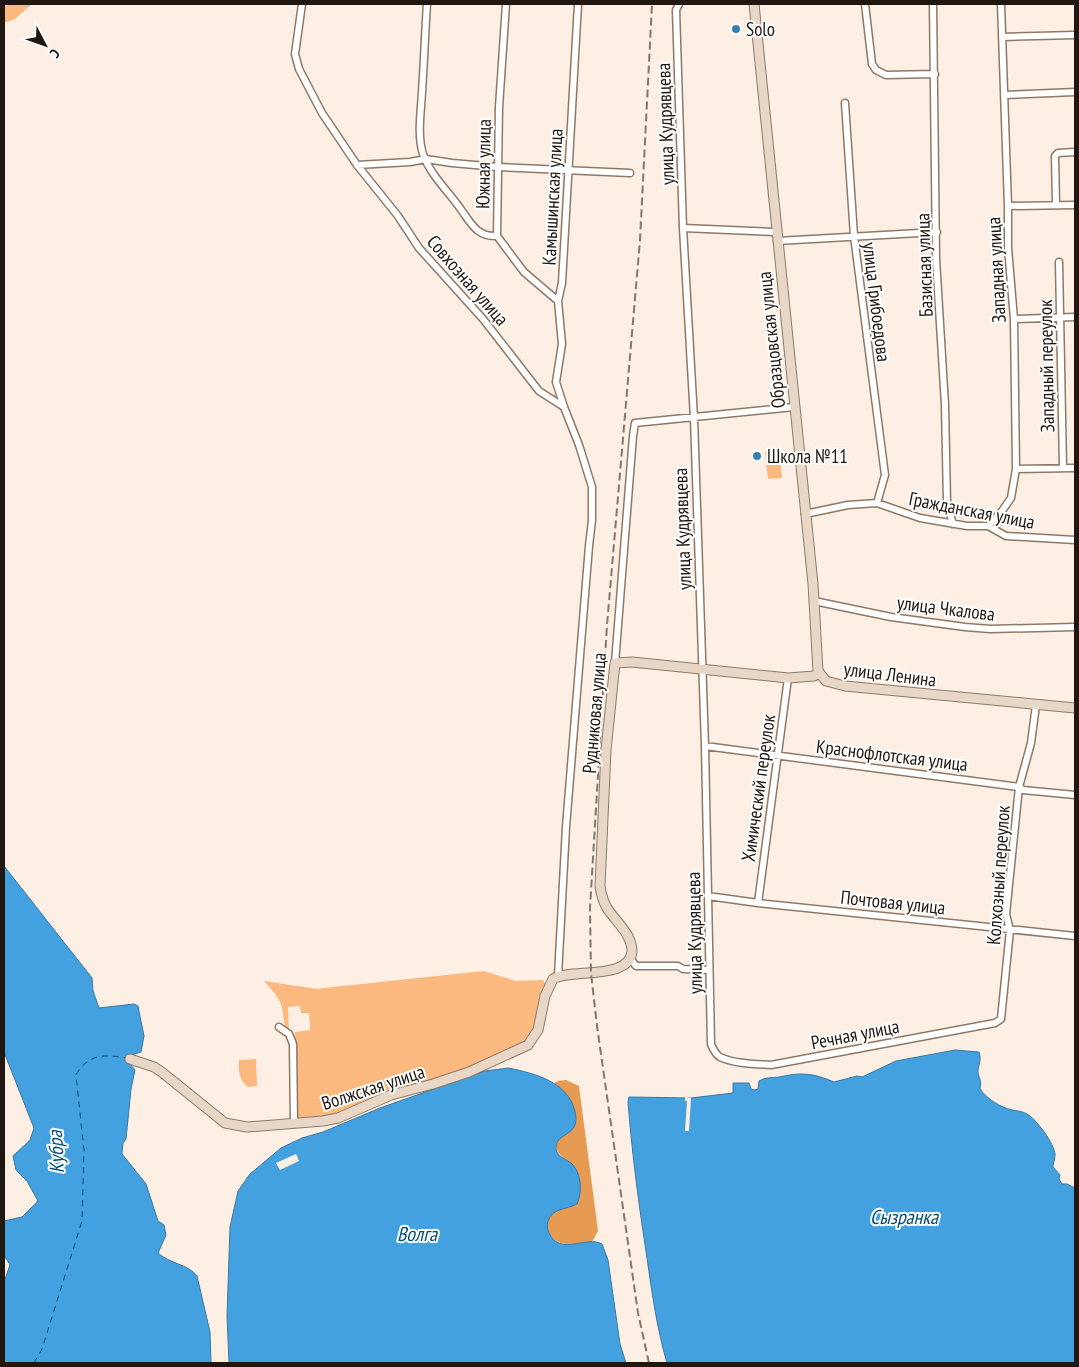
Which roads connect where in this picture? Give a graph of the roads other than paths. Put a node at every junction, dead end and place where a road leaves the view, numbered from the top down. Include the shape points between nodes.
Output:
1 (302, 4) edge
2 (427, 4) edge
3 (506, 4) edge
4 (578, 4) edge
5 (679, 4) edge
6 (754, 4) edge
7 (864, 4) edge
8 (934, 4) edge
9 (1001, 4) edge
10 (1075, 35) edge
11 (1002, 37) junction
12 (935, 74) junction
13 (1075, 92) edge
14 (1004, 95) junction
15 (845, 103) dead end
16 (1075, 152) edge
17 (426, 159) junction
18 (357, 165) junction
19 (498, 167) junction
20 (568, 171) junction
21 (630, 174) dead end
22 (1075, 204) edge
23 (1056, 205) junction
24 (1008, 206) junction
25 (683, 228) junction
26 (937, 232) junction
27 (497, 236) junction
28 (777, 236) junction
29 (854, 236) junction
30 (1059, 262) dead end
31 (558, 301) junction
32 (1075, 317) edge
33 (1060, 318) junction
34 (1014, 319) junction
35 (564, 406) junction
36 (794, 408) junction
37 (694, 418) junction
38 (1063, 468) junction
39 (1075, 468) edge
40 (1016, 469) junction
41 (877, 503) junction
42 (805, 514) junction
43 (953, 524) junction
44 (988, 526) junction
45 (1075, 540) edge
46 (814, 601) junction
47 (1075, 627) edge
48 (615, 662) junction
49 (701, 669) junction
50 (819, 673) junction
51 (788, 678) junction
52 (1036, 705) junction
53 (1075, 708) edge
54 (704, 746) junction
55 (777, 755) junction
56 (1019, 787) junction
57 (1075, 795) edge
58 (708, 896) junction
59 (758, 903) junction
60 (1010, 930) junction
61 (1075, 936) edge
62 (630, 958) junction
63 (709, 970) junction
64 (558, 976) junction
65 (1001, 1019) joint
66 (280, 1027) dead end
67 (715, 1053) joint
68 (130, 1058) dead end
69 (294, 1123) junction

1 - 18 street, Совхозная улица via 295,54 299,69 322,113
2 - 17 street via 420,116
3 - 19 street, Южная улица
4 - 20 street, Камышинская улица
5 - 25 street, улица Кудрявцева via 676,10
6 - 28 street, Образцовская улица
7 - 12 street via 872,64 876,70 886,75
8 - 12 street, Базисная улица
9 - 11 street, Западная улица
10 - 11 street
11 - 14 street, Западная улица
12 - 26 street, Базисная улица
13 - 14 street
14 - 24 street, Западная улица
15 - 29 street, улица Грибоедова
16 - 23 street via 1055,156
17 - 18 street
17 - 19 street
17 - 27 street via 470,223 487,237
18 - 35 street, Совхозная улица via 419,248 483,319 539,391
19 - 20 street
19 - 27 street, Южная улица
20 - 21 street
20 - 31 street, Камышинская улица via 562,283
22 - 23 street
23 - 24 street
24 - 34 street, Западная улица
25 - 28 street
25 - 37 street, улица Кудрявцева
26 - 29 street
26 - 43 street, Базисная улица via 947,504
27 - 31 street, Южная улица via 524,272
28 - 29 street
28 - 36 street, Образцовская улица
29 - 41 street, улица Грибоедова via 884,475
30 - 33 street, Западный переулок
31 - 35 street, Камышинская улица via 562,344 556,382
32 - 33 street
33 - 34 street
33 - 38 street, Западный переулок
34 - 40 street, Западная улица
35 - 64 street via 580,445 592,487 592,504 566,827
36 - 37 street
36 - 42 street, Образцовская улица
37 - 48 street, Рудниковая улица via 639,422 634,426
37 - 49 street, улица Кудрявцева
38 - 39 street
38 - 40 street
40 - 44 street, Западная улица via 1011,498
41 - 42 street, Гражданская улица
41 - 43 street, Гражданская улица via 920,518
42 - 46 street, Образцовская улица
43 - 44 street, Гражданская улица
44 - 45 street, Гражданская улица via 1006,536
46 - 47 street, улица Чкалова via 890,617 965,627
46 - 50 street, Образцовская улица
48 - 49 street, улица Ленина
48 - 62 street, Рудниковая улица via 606,750 600,886 606,907 630,941
49 - 51 street, улица Ленина
49 - 54 street, улица Кудрявцева
50 - 51 street, улица Ленина
50 - 52 street, улица Ленина via 826,680 845,686
51 - 55 street, Химический переулок
52 - 53 street, улица Ленина
52 - 56 street, Колхозный переулок via 1031,743
54 - 55 street, Краснофлотская улица
54 - 58 street, улица Кудрявцева
55 - 56 street, Краснофлотская улица
55 - 59 street, Химический переулок
56 - 57 street, Краснофлотская улица
56 - 60 street, Колхозный переулок via 1006,914
58 - 59 street, Почтовая улица
58 - 63 street, улица Кудрявцева
59 - 60 street, Почтовая улица
60 - 61 street, Почтовая улица
60 - 65 street, Колхозный переулок
62 - 63 street via 636,966
62 - 64 street via 616,968
63 - 67 street, улица Кудрявцева via 711,1044
64 - 69 street, Волжская улица via 547,990 536,1035 523,1048 469,1072 391,1095 338,1118
65 - 67 street, Речная улица via 995,1023 771,1065 747,1064
66 - 69 street via 289,1034 293,1044
68 - 69 street, Волжская улица via 163,1073 225,1123 247,1126

